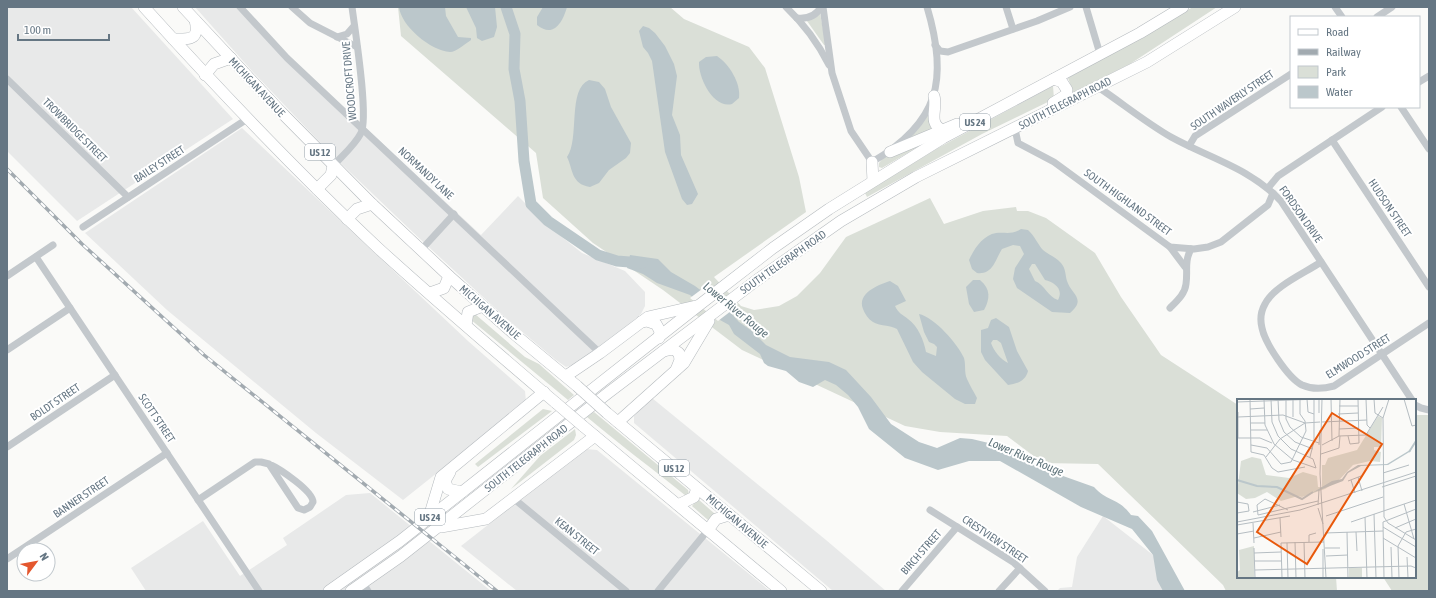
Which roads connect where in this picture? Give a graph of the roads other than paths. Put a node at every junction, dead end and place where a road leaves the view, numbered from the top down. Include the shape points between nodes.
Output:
1 (144, 7) edge
2 (183, 7) edge
3 (240, 7) edge
4 (292, 7) edge
5 (352, 7) edge
6 (786, 7) edge
7 (822, 7) edge
8 (927, 7) edge
9 (1006, 7) edge
10 (1070, 7) edge
11 (1086, 7) edge
12 (1183, 7) edge
13 (1223, 7) edge
14 (1235, 7) edge
15 (1335, 7) edge
16 (1392, 7) edge
17 (1341, 16) edge
18 (1378, 16) edge
19 (797, 18) junction
20 (195, 20) junction
21 (354, 26) junction
22 (1013, 29) junction
23 (337, 37) junction
24 (172, 39) junction
25 (934, 42) junction
26 (357, 47) junction
27 (1100, 54) junction
28 (231, 58) junction
29 (1130, 70) junction
30 (832, 73) junction
31 (205, 75) junction
32 (1290, 75) edge
33 (1429, 76) edge
34 (7, 79) edge
35 (1054, 79) junction
36 (1420, 81) edge
37 (1098, 87) junction
38 (934, 96) junction
39 (1380, 108) edge
40 (1402, 108) edge
41 (247, 119) junction
42 (978, 120) junction
43 (363, 129) junction
44 (1015, 129) junction
45 (943, 130) junction
46 (1332, 140) junction
47 (1189, 146) junction
48 (1429, 149) edge
49 (890, 152) junction
50 (961, 155) junction
51 (872, 162) junction
52 (333, 166) junction
53 (873, 181) junction
54 (317, 189) junction
55 (1271, 190) junction
56 (128, 198) junction
57 (372, 204) junction
58 (454, 214) junction
59 (347, 219) junction
60 (83, 227) dead end
61 (53, 245) dead end
62 (1170, 247) junction
63 (1191, 249) junction
64 (420, 250) junction
65 (39, 255) junction
66 (1321, 262) junction
67 (1185, 267) junction
68 (7, 276) edge
69 (449, 276) junction
70 (1429, 287) edge
71 (430, 293) junction
72 (483, 306) junction
73 (698, 306) junction
74 (70, 308) junction
75 (1170, 308) dead end
76 (712, 315) junction
77 (641, 322) junction
78 (1429, 323) edge
79 (466, 325) junction
80 (659, 338) junction
81 (7, 350) edge
82 (664, 351) junction
83 (600, 354) junction
84 (1382, 355) junction
85 (676, 370) junction
86 (115, 375) junction
87 (566, 376) junction
88 (544, 392) junction
89 (1411, 399) edge
90 (1416, 405) edge
91 (1429, 410) edge
92 (618, 422) junction
93 (595, 436) junction
94 (7, 448) edge
95 (166, 452) junction
96 (269, 464) junction
97 (450, 470) junction
98 (697, 488) junction
99 (462, 492) junction
100 (513, 498) junction
101 (198, 500) junction
102 (473, 500) junction
103 (678, 505) junction
104 (930, 510) dead end
105 (494, 514) junction
106 (729, 515) junction
107 (429, 518) junction
108 (957, 527) junction
109 (436, 529) junction
110 (708, 530) junction
111 (7, 560) edge
112 (1020, 568) junction
113 (365, 587) edge
114 (1045, 590) edge
115 (259, 591) edge
116 (329, 591) edge
117 (351, 591) edge
118 (626, 591) edge
119 (658, 591) edge
120 (781, 591) edge
121 (821, 591) edge
122 (902, 591) edge
123 (999, 591) edge

1 - 24 main road, US 12
2 - 20 main road, MICHIGAN AVENUE / US 12
3 - 43 street, NORMANDY LANE via 280,52
4 - 23 street via 310,23
5 - 21 street, WOODCROFT DRIVE
6 - 19 street
7 - 19 street via 812,16
7 - 30 street
8 - 25 street
9 - 22 street
10 - 22 street
11 - 27 street
12 - 27 main road, SOUTH TELEGRAPH ROAD / US 24
13 - 29 main road via 1143,58
14 - 29 main road, SOUTH TELEGRAPH ROAD / US 24 via 1169,50
15 - 17 street
16 - 18 street
19 - 30 street via 817,43
20 - 24 main road via 196,32 193,37 189,40
20 - 28 main road, MICHIGAN AVENUE / US 12
21 - 23 street via 347,34
21 - 26 street, WOODCROFT DRIVE
22 - 25 street via 948,52 940,51
23 - 26 street
24 - 31 main road, US 12
25 - 38 street via 937,64
26 - 43 street, WOODCROFT DRIVE via 363,101
27 - 35 main road, SOUTH TELEGRAPH ROAD / US 24
28 - 31 main road via 214,64
28 - 52 main road, MICHIGAN AVENUE / US 12
29 - 37 main road, SOUTH TELEGRAPH ROAD / US 24
30 - 51 street via 851,131
31 - 41 main road, US 12
32 - 47 street, SOUTH WAVERLY STREET via 1195,136
33 - 36 street
34 - 56 street, TROWBRIDGE STREET
35 - 42 main road, SOUTH TELEGRAPH ROAD / US 24
35 - 50 main road via 1065,86 1066,95 986,134
37 - 44 main road, SOUTH TELEGRAPH ROAD / US 24
37 - 47 street, FORDSON DRIVE via 1151,125
38 - 45 main road via 934,120 936,126
38 - 49 street via 930,108 918,126
39 - 46 street, SOUTH HIGHLAND STREET
40 - 48 street
41 - 54 main road, US 12
41 - 56 street, BAILEY STREET
42 - 45 main road
42 - 53 main road, SOUTH TELEGRAPH ROAD / US 24 via 943,138
43 - 52 street, WOODCROFT DRIVE
43 - 58 street, NORMANDY LANE
44 - 50 main road, SOUTH TELEGRAPH ROAD / US 24
44 - 62 street, SOUTH HIGHLAND STREET via 1018,143 1054,162
45 - 49 main road
46 - 55 street, SOUTH HIGHLAND STREET via 1278,176
46 - 70 street, HUDSON STREET
47 - 55 street, FORDSON DRIVE via 1240,169
49 - 51 street
50 - 76 main road, SOUTH TELEGRAPH ROAD / US 24 via 916,177 841,221
51 - 53 main road
52 - 54 main road via 331,175
52 - 57 main road, MICHIGAN AVENUE / US 12
53 - 73 main road, SOUTH TELEGRAPH ROAD / US 24 via 773,248
54 - 59 main road, US 12
55 - 63 street, SOUTH HIGHLAND STREET via 1268,205 1221,242
55 - 66 street, FORDSON DRIVE
56 - 60 street, BAILEY STREET
57 - 59 main road via 357,209
57 - 64 main road, MICHIGAN AVENUE / US 12
58 - 64 street
58 - 83 street, NORMANDY LANE
59 - 71 main road, US 12
61 - 65 street
62 - 63 street, SOUTH HIGHLAND STREET
62 - 67 street
63 - 67 street
64 - 69 main road, MICHIGAN AVENUE / US 12
65 - 68 street
65 - 74 street, SCOTT STREET
66 - 84 street, FORDSON DRIVE
66 - 84 street, ELMWOOD STREET via 1277,291 1264,304 1261,315 1262,329 1280,362 1296,381 1318,389 1334,386
67 - 75 street via 1186,285 1182,296
69 - 71 main road via 444,288
69 - 72 main road, MICHIGAN AVENUE / US 12
71 - 79 main road, US 12
72 - 79 main road via 468,312
72 - 87 main road, MICHIGAN AVENUE / US 12
73 - 77 main road via 655,315
73 - 80 main road, SOUTH TELEGRAPH ROAD / US 24
74 - 81 street
74 - 86 street, SCOTT STREET
76 - 82 main road, SOUTH TELEGRAPH ROAD / US 24
76 - 85 main road via 690,355
77 - 80 main road via 656,324 660,332
77 - 83 main road
78 - 84 street, ELMWOOD STREET
79 - 88 main road, US 12
80 - 99 main road, SOUTH TELEGRAPH ROAD / US 24
82 - 85 main road via 673,349 679,353 680,360
82 - 102 main road, SOUTH TELEGRAPH ROAD / US 24
83 - 87 main road
84 - 89 street, FORDSON DRIVE
85 - 92 main road
86 - 94 street, BOLDT STREET
86 - 95 street, SCOTT STREET
87 - 92 main road, MICHIGAN AVENUE / US 12, bridge
88 - 93 main road, US 12, bridge
88 - 97 main road
90 - 91 street
92 - 98 main road, MICHIGAN AVENUE / US 12
93 - 100 main road
93 - 103 main road, US 12
95 - 101 street, SCOTT STREET
95 - 111 street, BANNER STREET
96 - 96 street via 298,508 304,510 310,507 313,502 311,494
96 - 101 street via 256,462
97 - 99 main road via 446,476 446,485 453,491
97 - 107 main road via 439,482
98 - 103 main road via 694,498
98 - 106 main road, MICHIGAN AVENUE / US 12
99 - 107 main road, SOUTH TELEGRAPH ROAD / US 24
100 - 105 main road
100 - 118 street, KEAN STREET
101 - 115 street, SCOTT STREET
102 - 105 main road via 472,510 479,516
102 - 109 main road, SOUTH TELEGRAPH ROAD / US 24
103 - 110 main road, US 12
104 - 108 street, CRESTVIEW STREET
105 - 109 main road via 481,521 450,524
106 - 110 main road via 716,520
106 - 121 main road, MICHIGAN AVENUE / US 12
107 - 116 main road, SOUTH TELEGRAPH ROAD / US 24
108 - 112 street, CRESTVIEW STREET
108 - 122 street, BIRCH STREET
109 - 113 main road, SOUTH TELEGRAPH ROAD / US 24
110 - 119 street
110 - 120 main road, US 12
112 - 114 street, CRESTVIEW STREET
112 - 123 street
113 - 117 main road, SOUTH TELEGRAPH ROAD / US 24

